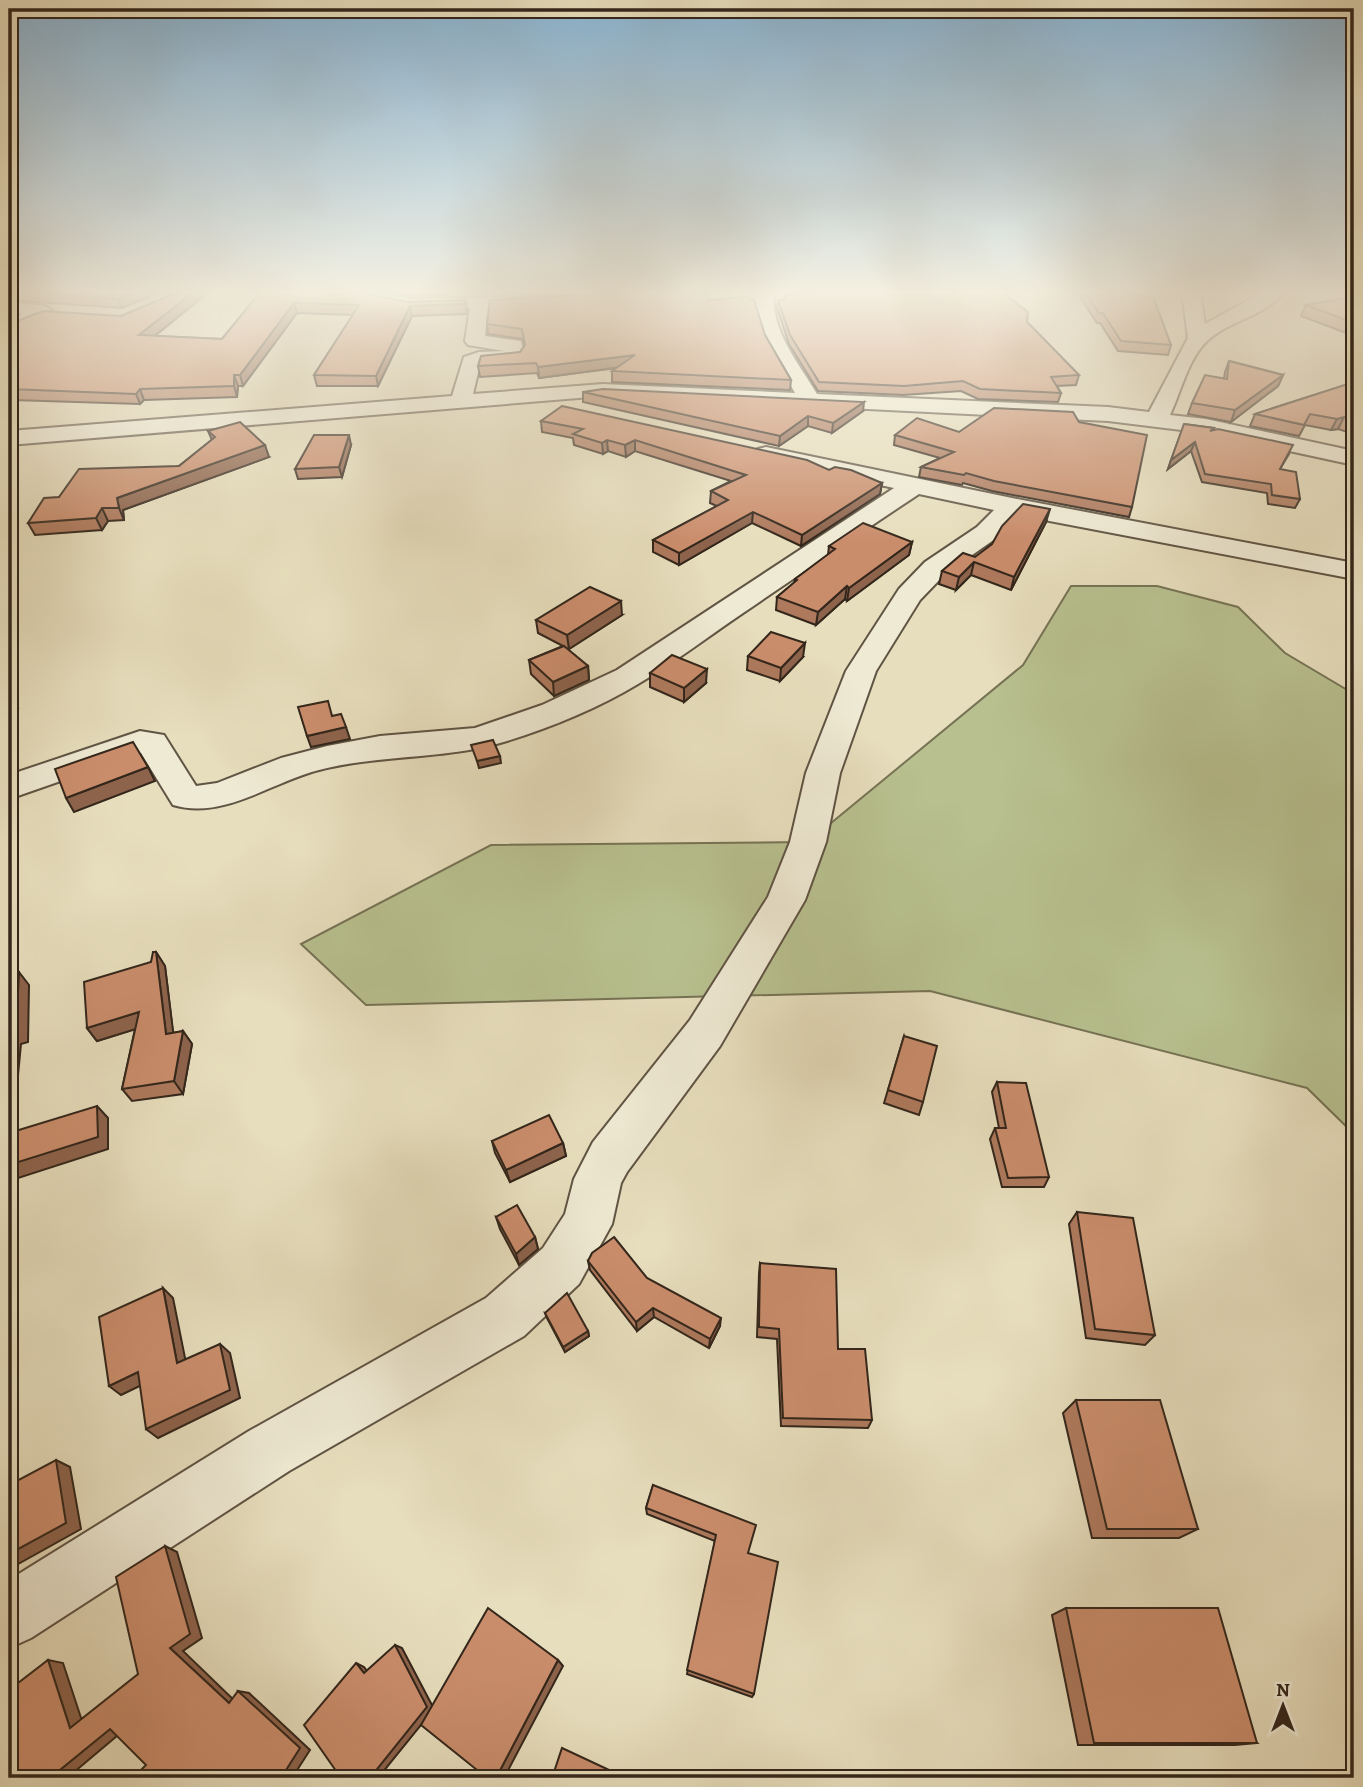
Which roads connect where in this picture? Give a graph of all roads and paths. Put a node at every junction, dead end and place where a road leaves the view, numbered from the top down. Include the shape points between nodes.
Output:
1 (468, 374) edge
2 (796, 374) edge
3 (1179, 374) edge
4 (518, 396) junction
5 (809, 398) junction
6 (461, 401) junction
7 (599, 415) edge
8 (1157, 418) junction
9 (9, 438) edge
10 (746, 450) edge
11 (1354, 458) edge
12 (914, 486) junction
13 (1012, 506) junction
14 (1354, 571) edge
15 (9, 787) edge
16 (9, 1616) edge

1 - 6 street
2 - 5 street
3 - 8 street
4 - 5 street via 603,390
4 - 6 street
4 - 7 street
5 - 8 street
6 - 9 street
8 - 11 street
10 - 12 street
12 - 13 street
12 - 15 street via 628,677 496,733 303,762 207,797 185,797 148,742
13 - 14 street
13 - 16 street via 909,595 860,671 823,773 808,842 786,900 705,1032 610,1157 598,1179 587,1224 562,1266 505,1317 269,1451

